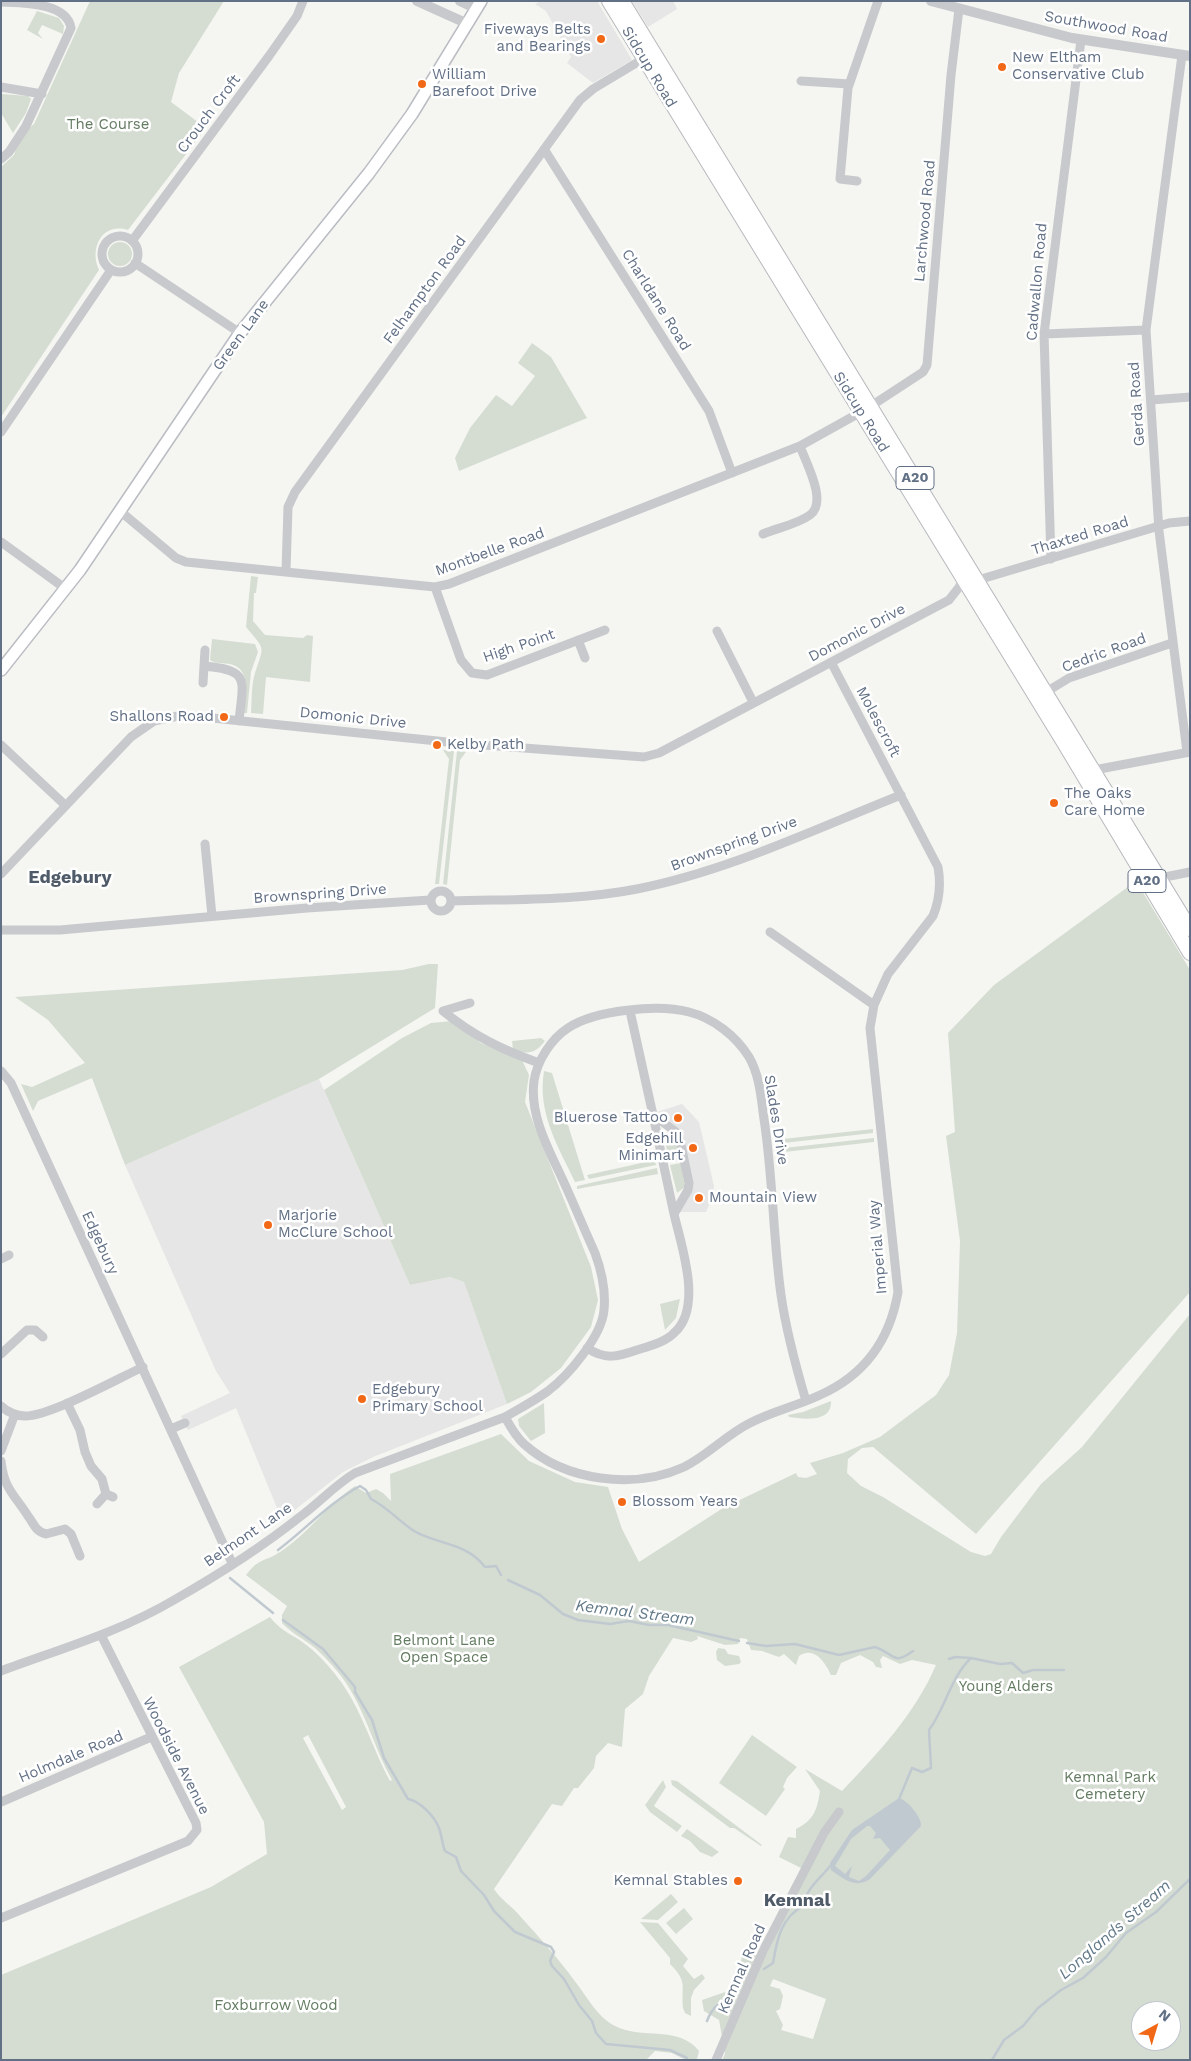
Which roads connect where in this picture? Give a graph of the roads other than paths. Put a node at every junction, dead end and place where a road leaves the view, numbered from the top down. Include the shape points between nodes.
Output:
1 (303, 1) edge
2 (417, 1) edge
3 (460, 1) edge
4 (609, 1) edge
5 (622, 1) edge
6 (878, 1) edge
7 (931, 1) edge
8 (1, 2) edge
9 (479, 5) edge
10 (959, 9) junction
11 (468, 24) junction
12 (1081, 40) junction
13 (1186, 55) edge
14 (637, 62) junction
15 (801, 81) dead end
16 (849, 84) junction
17 (1, 87) edge
18 (42, 94) junction
19 (544, 149) junction
20 (1, 159) edge
21 (857, 181) dead end
22 (132, 241) junction
23 (135, 263) junction
24 (111, 270) junction
25 (1146, 330) junction
26 (240, 333) junction
27 (1044, 334) junction
28 (1190, 397) edge
29 (1151, 400) junction
30 (861, 412) junction
31 (1, 432) edge
32 (800, 446) junction
33 (732, 473) junction
34 (120, 511) junction
35 (1190, 521) edge
36 (1159, 527) junction
37 (763, 534) dead end
38 (1, 542) edge
39 (1051, 559) junction
40 (286, 570) junction
41 (962, 576) junction
42 (978, 580) junction
43 (435, 587) junction
44 (66, 589) junction
45 (606, 630) dead end
46 (717, 631) dead end
47 (578, 640) junction
48 (1172, 643) junction
49 (205, 650) dead end
50 (585, 658) dead end
51 (831, 662) junction
52 (204, 666) junction
53 (1, 670) edge
54 (202, 683) dead end
55 (1046, 692) junction
56 (752, 702) junction
57 (239, 721) junction
58 (1, 745) edge
59 (1188, 752) edge
60 (1094, 770) junction
61 (901, 795) junction
62 (65, 805) junction
63 (205, 844) dead end
64 (1, 874) edge
65 (1185, 874) edge
66 (1160, 878) junction
67 (1169, 893) junction
68 (430, 900) junction
69 (451, 901) junction
70 (212, 916) junction
71 (1190, 929) edge
72 (1, 930) edge
73 (770, 932) dead end
74 (1190, 953) edge
75 (470, 1003) dead end
76 (874, 1005) junction
77 (630, 1010) junction
78 (539, 1063) junction
79 (1, 1071) edge
80 (653, 1115) junction
81 (674, 1214) junction
82 (43, 1337) dead end
83 (587, 1348) junction
84 (1, 1354) edge
85 (143, 1368) junction
86 (806, 1401) junction
87 (67, 1403) junction
88 (1, 1406) edge
89 (15, 1414) junction
90 (504, 1417) junction
91 (184, 1423) dead end
92 (171, 1429) junction
93 (1, 1451) edge
94 (1, 1461) edge
95 (2, 1476) edge
96 (97, 1504) dead end
97 (80, 1556) dead end
98 (232, 1563) junction
99 (101, 1635) junction
100 (1, 1671) edge
101 (151, 1737) junction
102 (1, 1802) edge
103 (839, 1812) dead end
104 (1, 1918) edge
105 (716, 2060) edge

1 - 22 street, Crouch Croft via 297,16 269,56
2 - 11 street
3 - 9 street
4 - 14 highway, Sidcup Road / A20
5 - 30 highway, Sidcup Road / A20
6 - 16 street
7 - 10 street, Southwood Road
8 - 18 street via 28,3 58,11 68,18 70,30
9 - 11 main road, Green Lane
10 - 12 street, Southwood Road
10 - 30 street, Larchwood Road via 927,366 923,372
11 - 26 main road, Green Lane via 417,107 380,158
12 - 13 street, Southwood Road
12 - 27 street, Cadwallon Road
13 - 25 street, Gerda Road
14 - 19 street, Felhampton Road via 580,100
14 - 30 highway, Sidcup Road / A20
15 - 16 street
16 - 21 street via 840,179
17 - 18 street
18 - 20 street via 26,126
19 - 33 street, Charldane Road via 709,411
19 - 40 street, Felhampton Road via 295,492 288,507
22 - 23 street via 138,252
22 - 24 street via 117,236 106,243 103,260
23 - 24 street via 123,272
23 - 26 street
24 - 31 street
25 - 27 street
25 - 29 street, Gerda Road
26 - 34 main road, Green Lane
27 - 39 street, Cadwallon Road
28 - 29 street
29 - 36 street, Gerda Road
30 - 32 street, Montbelle Road
30 - 41 highway, Sidcup Road / A20
30 - 42 highway, Sidcup Road / A20
32 - 33 street, Montbelle Road
32 - 37 street via 818,498 817,508 810,515
33 - 43 street, Montbelle Road
34 - 40 street, Montbelle Road via 176,558 186,562
34 - 44 main road, Green Lane
35 - 36 street, Thaxted Road
36 - 39 street, Thaxted Road
36 - 48 street, Gerda Road
38 - 44 street
39 - 42 street, Thaxted Road
40 - 43 street, Montbelle Road
41 - 51 street, Domonic Drive via 960,586 949,600
41 - 74 highway, Sidcup Road / A20
42 - 55 highway, Sidcup Road / A20
43 - 47 street, High Point via 461,660 472,673 487,674
44 - 53 main road, Green Lane
45 - 47 street, High Point
46 - 56 street
47 - 50 street, High Point
48 - 55 street, Cedric Road via 1069,678
48 - 59 street, Gerda Road
49 - 52 street
51 - 56 street, Domonic Drive
51 - 61 street, Molescroft
52 - 54 street
52 - 57 street via 229,669 240,677 243,685
55 - 60 highway, Sidcup Road / A20
56 - 57 street, Domonic Drive via 659,753 644,757 457,743
57 - 62 street, Domonic Drive via 183,715 149,724 131,736
58 - 62 street
59 - 60 street
60 - 66 highway, Sidcup Road / A20
61 - 69 street, Brownspring Drive via 708,871 656,885 592,896
61 - 76 street, Imperial Way via 938,867 940,891 938,905 929,923 894,963
62 - 64 street, Domonic Drive
63 - 70 street
65 - 66 street
65 - 67 street via 1172,885
66 - 67 highway, Sidcup Road / A20
67 - 71 highway, Sidcup Road / A20
68 - 69 street, Brownspring Drive via 440,890 449,894
68 - 69 street, Brownspring Drive via 435,909 442,911 449,907
68 - 70 street, Brownspring Drive
70 - 72 street, Brownspring Drive via 60,930
73 - 76 street
75 - 78 street via 443,1011 469,1032
76 - 86 street, Imperial Way via 870,1028 898,1292 885,1337 873,1356 837,1386
77 - 78 street, Slades Drive via 567,1028 546,1050
77 - 80 street
77 - 86 street, Slades Drive via 676,1010 702,1017 735,1040 752,1064 768,1146 781,1296
78 - 83 street, Slades Drive via 534,1081 536,1112 601,1271 604,1312
79 - 85 street, Edgebury via 11,1083
80 - 81 street
80 - 81 street via 679,1136 688,1190
81 - 83 street via 688,1283 689,1303 682,1324 667,1339 627,1354 598,1356
82 - 84 street via 35,1330 27,1330
83 - 90 street, Slades Drive via 560,1381
85 - 87 street
85 - 92 street, Edgebury
86 - 90 street, Imperial Way via 751,1422 701,1457 674,1471 652,1477 623,1479 592,1477 546,1461 522,1444
87 - 89 street via 41,1414
87 - 96 street via 80,1430 88,1459 110,1495
88 - 89 street
89 - 93 street
90 - 98 street, Belmont Lane via 355,1473 295,1521
91 - 92 street
92 - 98 street, Edgebury
94 - 95 street
95 - 97 street via 8,1490 35,1527 46,1534 65,1529 71,1534
98 - 99 street, Belmont Lane via 174,1600
99 - 100 street, Belmont Lane
99 - 101 street, Woodside Avenue
101 - 102 street, Holmdale Road
101 - 104 street, Woodside Avenue via 196,1823 197,1830 193,1836 188,1841
103 - 105 street, Kemnal Road via 824,1833 763,1951

